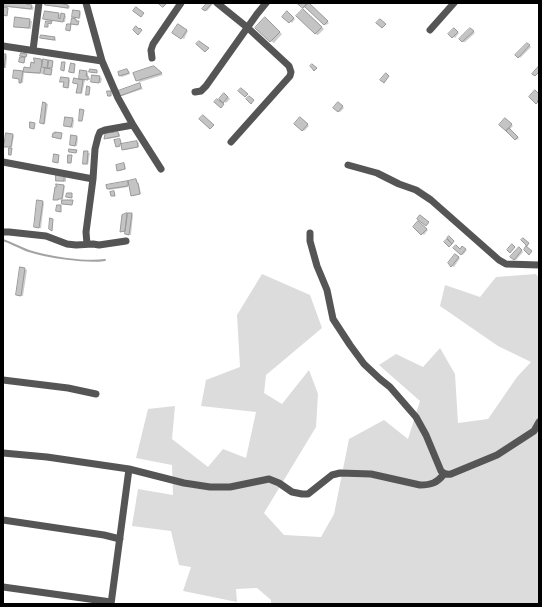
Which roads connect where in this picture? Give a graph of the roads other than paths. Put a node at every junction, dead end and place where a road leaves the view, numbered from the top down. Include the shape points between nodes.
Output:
1 (39, 3) edge
2 (86, 3) edge
3 (181, 3) edge
4 (217, 3) edge
5 (266, 3) edge
6 (454, 3) edge
7 (248, 28) junction
8 (430, 30) dead end
9 (3, 46) edge
10 (33, 50) junction
11 (152, 58) dead end
12 (102, 61) junction
13 (195, 92) dead end
14 (133, 126) junction
15 (231, 142) dead end
16 (3, 162) edge
17 (348, 165) dead end
18 (162, 169) dead end
19 (93, 179) junction
20 (3, 232) edge
21 (310, 233) dead end
22 (126, 241) dead end
23 (87, 244) junction
24 (539, 265) edge
25 (3, 380) edge
26 (96, 394) dead end
27 (539, 422) edge
28 (3, 453) edge
29 (129, 469) junction
30 (444, 474) junction
31 (3, 520) edge
32 (120, 539) junction
33 (3, 588) edge
34 (111, 603) edge

1 - 10 street
2 - 12 street
3 - 11 street via 153,44
4 - 7 street
5 - 7 street
6 - 8 street
7 - 13 street via 206,86
7 - 15 street via 290,66 291,72
9 - 10 street
10 - 12 street
12 - 14 street
14 - 18 street
14 - 19 street via 100,132 95,149
16 - 19 street
17 - 24 street via 377,173 416,190 506,264
19 - 23 street via 86,232
20 - 23 street via 46,236 66,244
21 - 30 street via 310,241 327,290 333,319 364,364 390,387 416,418 426,435 440,471
22 - 23 street
25 - 26 street
27 - 30 street via 534,431 497,455 451,474
28 - 29 street
29 - 30 street via 210,487 230,488 269,479 292,492 302,494 308,494 332,475 340,473 371,474 420,485 434,483
29 - 32 street
31 - 32 street
32 - 34 street
33 - 34 street

